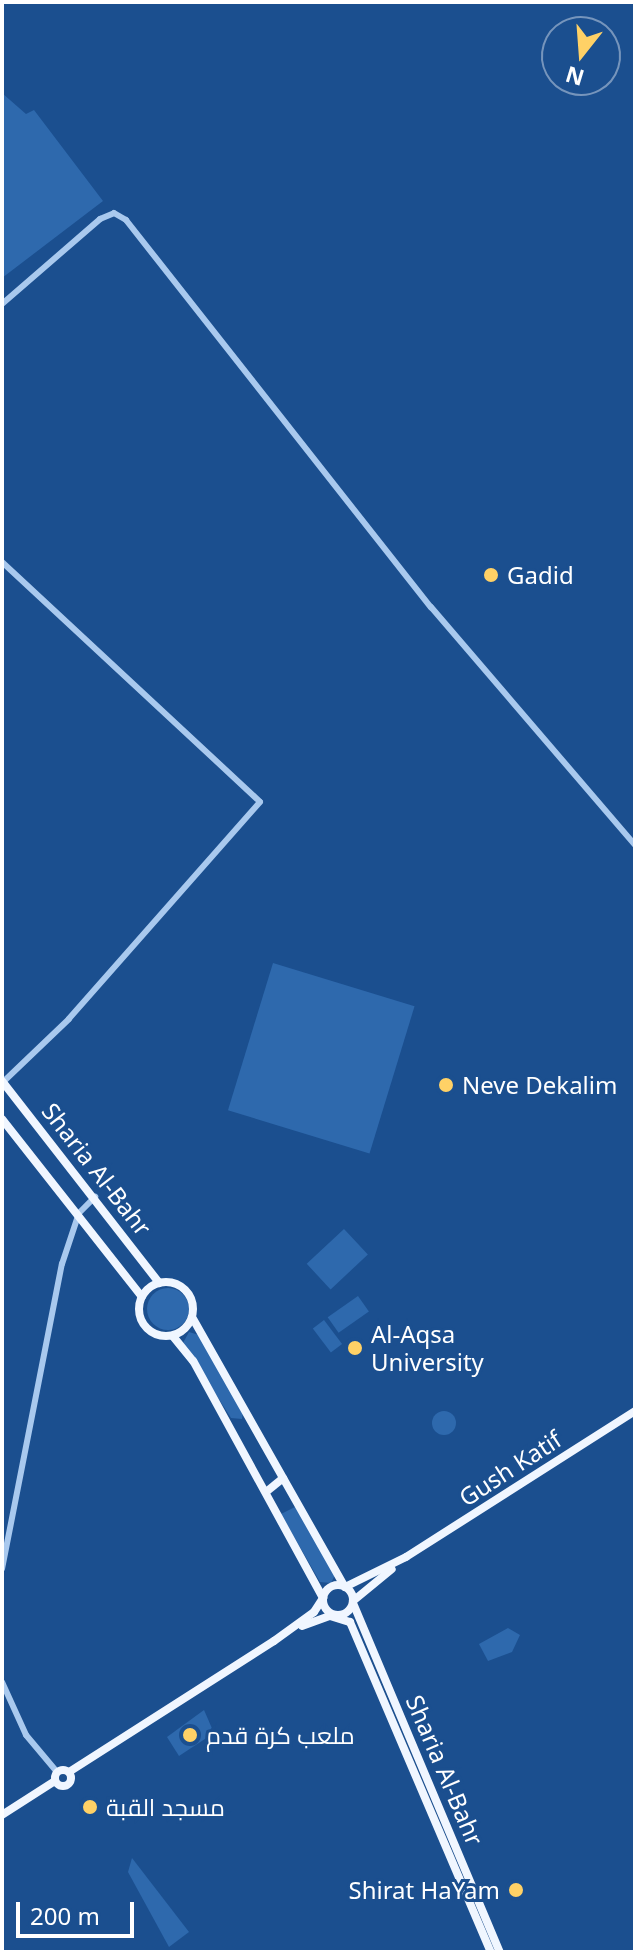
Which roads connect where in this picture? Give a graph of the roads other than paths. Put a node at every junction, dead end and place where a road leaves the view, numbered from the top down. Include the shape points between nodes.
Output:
1 (2, 304) edge
2 (2, 562) edge
3 (635, 845) edge
4 (2, 1082) edge
5 (2, 1119) edge
6 (95, 1197) junction
7 (79, 1213) junction
8 (159, 1283) junction
9 (142, 1297) junction
10 (192, 1317) junction
11 (173, 1336) junction
12 (635, 1411) edge
13 (283, 1478) junction
14 (266, 1492) junction
15 (406, 1557) junction
16 (2, 1569) edge
17 (345, 1587) junction
18 (323, 1598) junction
19 (353, 1602) junction
20 (337, 1615) junction
21 (274, 1641) junction
22 (2, 1682) edge
23 (69, 1772) junction
24 (56, 1776) junction
25 (2, 1815) edge
26 (491, 1952) edge
27 (500, 1952) edge

1 - 3 street via 100,219 114,213 126,220 431,607
2 - 4 street via 260,802 69,1019
4 - 6 main road, Sharia Al-Bahr
5 - 7 main road, Sharia Al-Bahr
6 - 7 street
6 - 8 main road, Sharia Al-Bahr
7 - 9 main road, Sharia Al-Bahr
7 - 16 street via 47,1332
8 - 9 main road
8 - 10 main road via 182,1288 192,1301
9 - 11 main road via 142,1323 155,1335
10 - 11 main road
10 - 13 main road
11 - 14 main road via 193,1361
12 - 15 main road, Gush Katif
13 - 14 main road
13 - 17 main road
14 - 18 main road
15 - 17 main road, Gush Katif
15 - 19 main road, Gush Katif
17 - 18 main road via 331,1587
17 - 19 main road
18 - 20 main road via 325,1607
18 - 21 main road via 314,1612
19 - 20 main road via 346,1613
19 - 27 main road, Sharia Al-Bahr
20 - 21 main road via 316,1619
20 - 26 main road, Sharia Al-Bahr via 346,1618 355,1633
21 - 23 main road
22 - 24 street via 26,1735
23 - 24 main road
23 - 24 main road via 67,1786
24 - 25 main road

